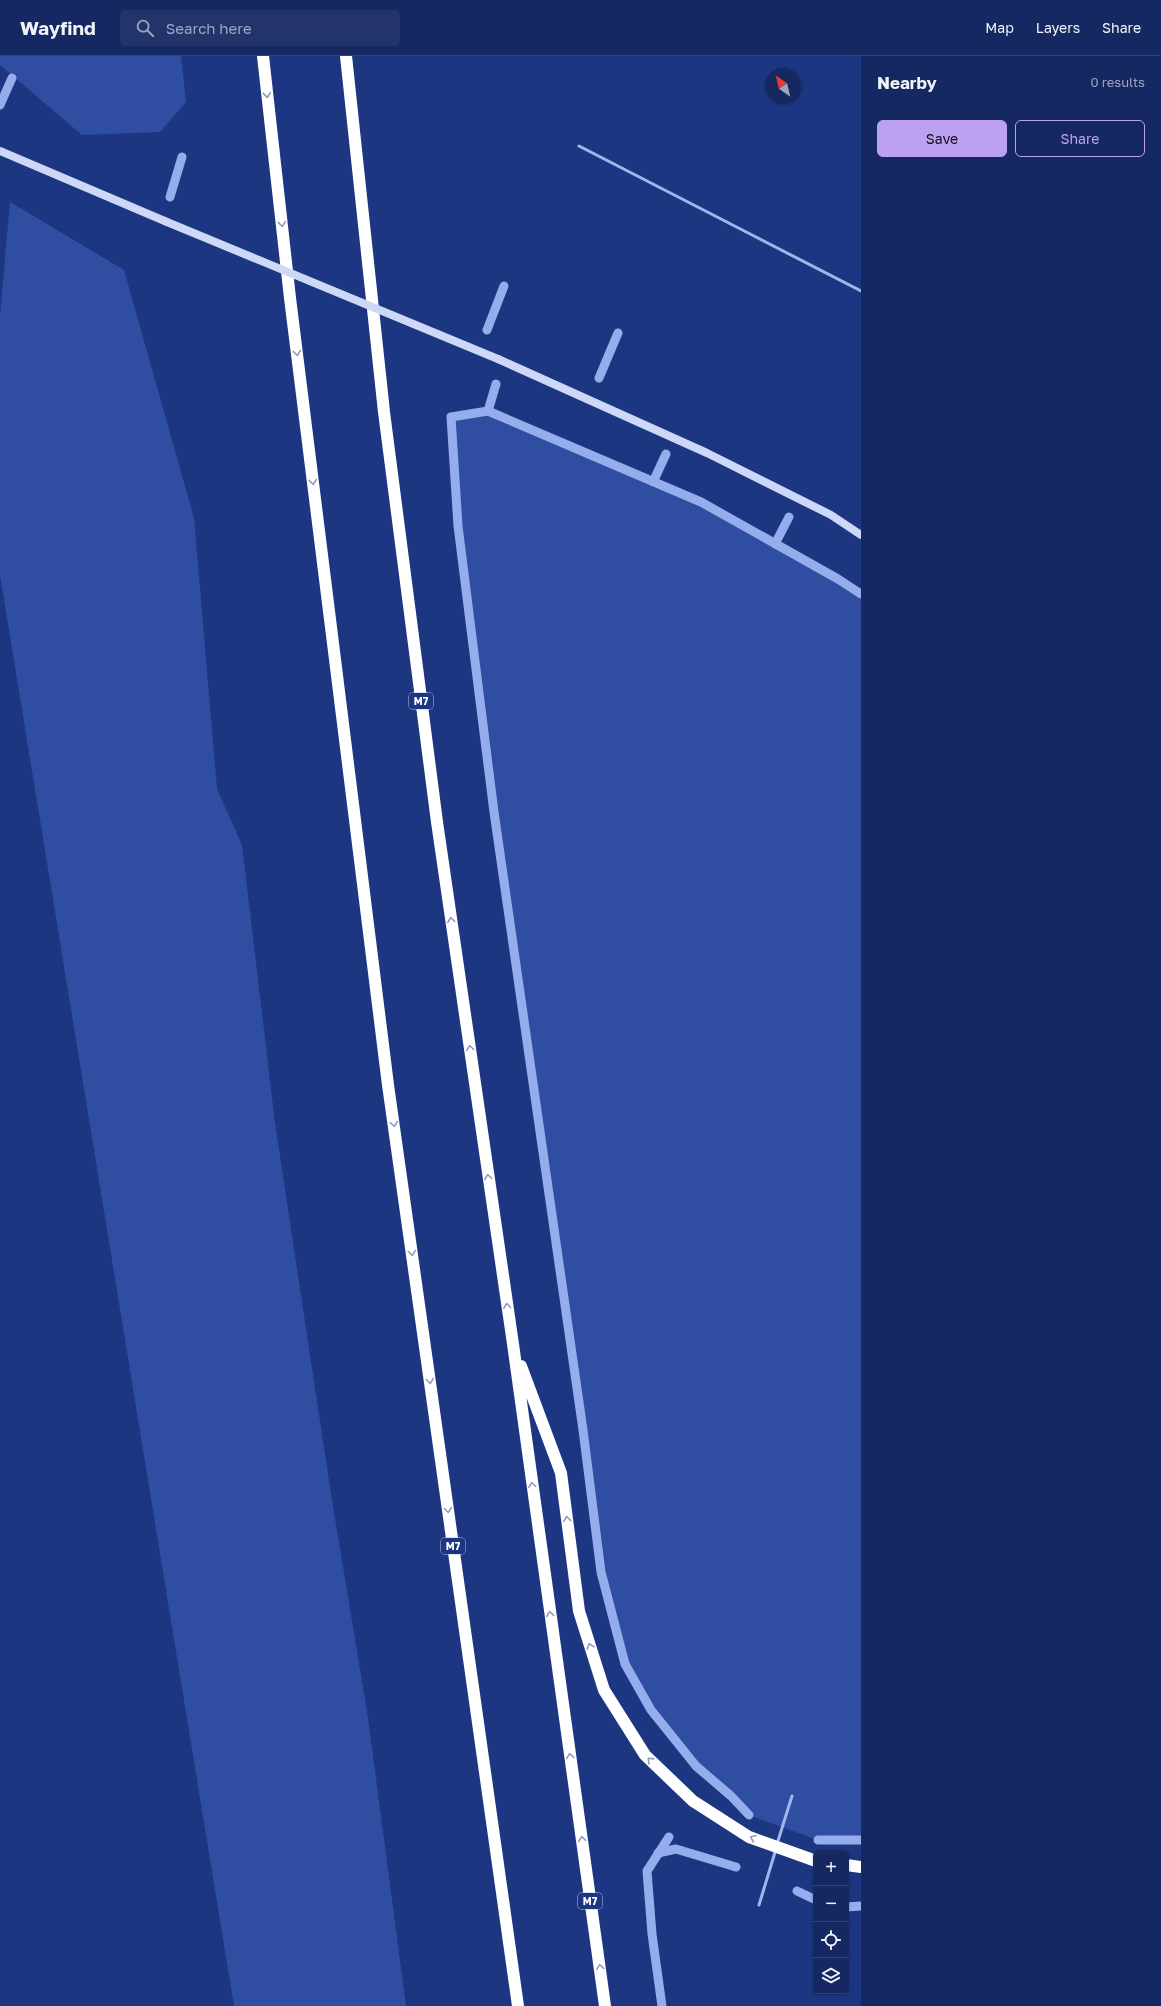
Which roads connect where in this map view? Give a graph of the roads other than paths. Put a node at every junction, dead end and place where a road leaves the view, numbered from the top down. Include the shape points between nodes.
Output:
1 (263, 56) edge
2 (346, 56) edge
3 (579, 146) dead end
4 (0, 151) edge
5 (861, 291) edge
6 (861, 535) edge
7 (513, 1344) junction
8 (792, 1796) dead end
9 (776, 1847) junction
10 (813, 1860) edge
11 (849, 1865) edge
12 (861, 1867) edge
13 (759, 1905) dead end
14 (518, 2006) edge
15 (605, 2006) edge

1 -> 14 highway, M7 via 290,298 388,1085
7 -> 2 highway, M7 via 437,822 384,412
3 - 5 lane
4 - 6 main road, bridge via 498,359 707,453 831,516
9 -> 7 highway via 749,1837 693,1801 645,1755 604,1690 579,1611 561,1473
15 -> 7 highway, M7
8 - 9 lane
9 - 10 highway
9 - 13 lane
11 - 12 highway

